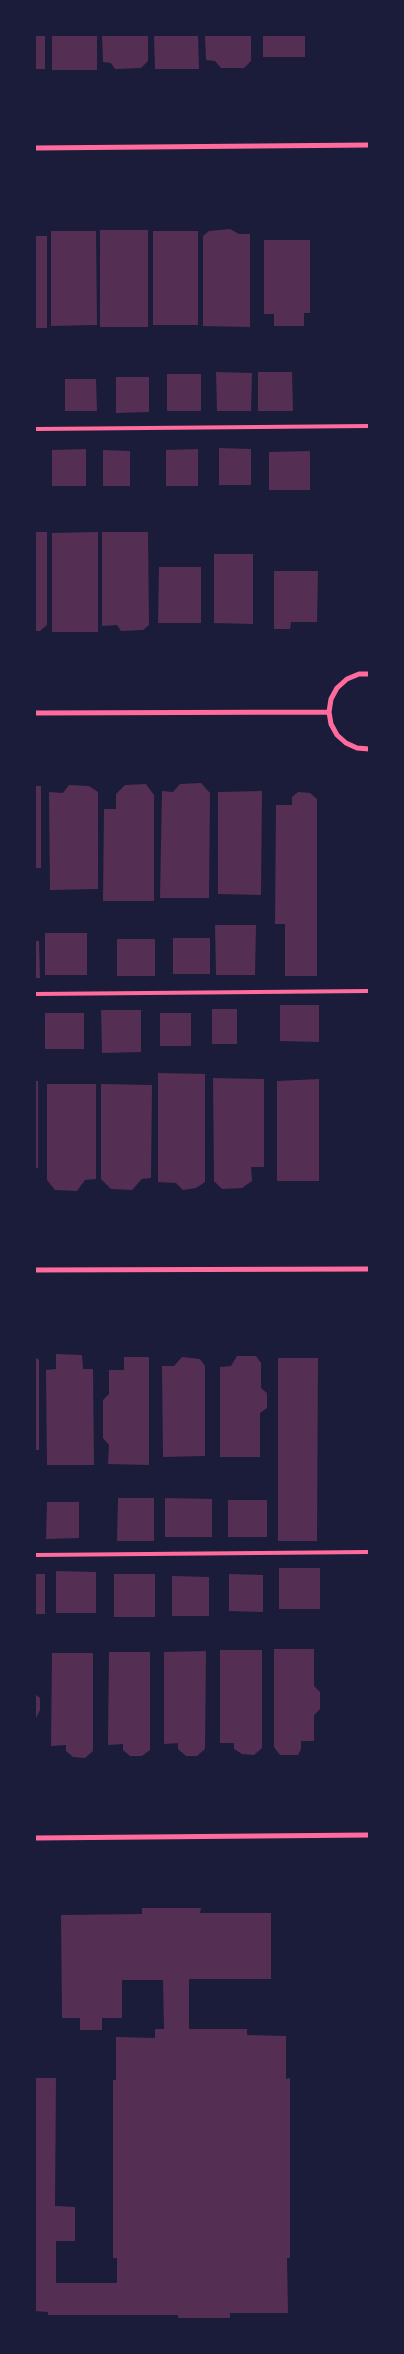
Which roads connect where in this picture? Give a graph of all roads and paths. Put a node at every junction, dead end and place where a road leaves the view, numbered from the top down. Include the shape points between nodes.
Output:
1 (369, 145) edge
2 (35, 148) edge
3 (369, 426) edge
4 (35, 429) edge
5 (369, 674) edge
6 (329, 712) junction
7 (35, 713) edge
8 (369, 749) edge
9 (369, 991) edge
10 (35, 994) edge
11 (369, 1268) edge
12 (35, 1270) edge
13 (369, 1552) edge
14 (35, 1555) edge
15 (369, 1835) edge
16 (35, 1838) edge

1 - 2 street
3 - 4 lane
5 - 6 street via 358,674 337,688
6 - 7 street
6 - 8 street via 337,735 357,748
9 - 10 lane
11 - 12 street
13 - 14 lane
15 - 16 street

